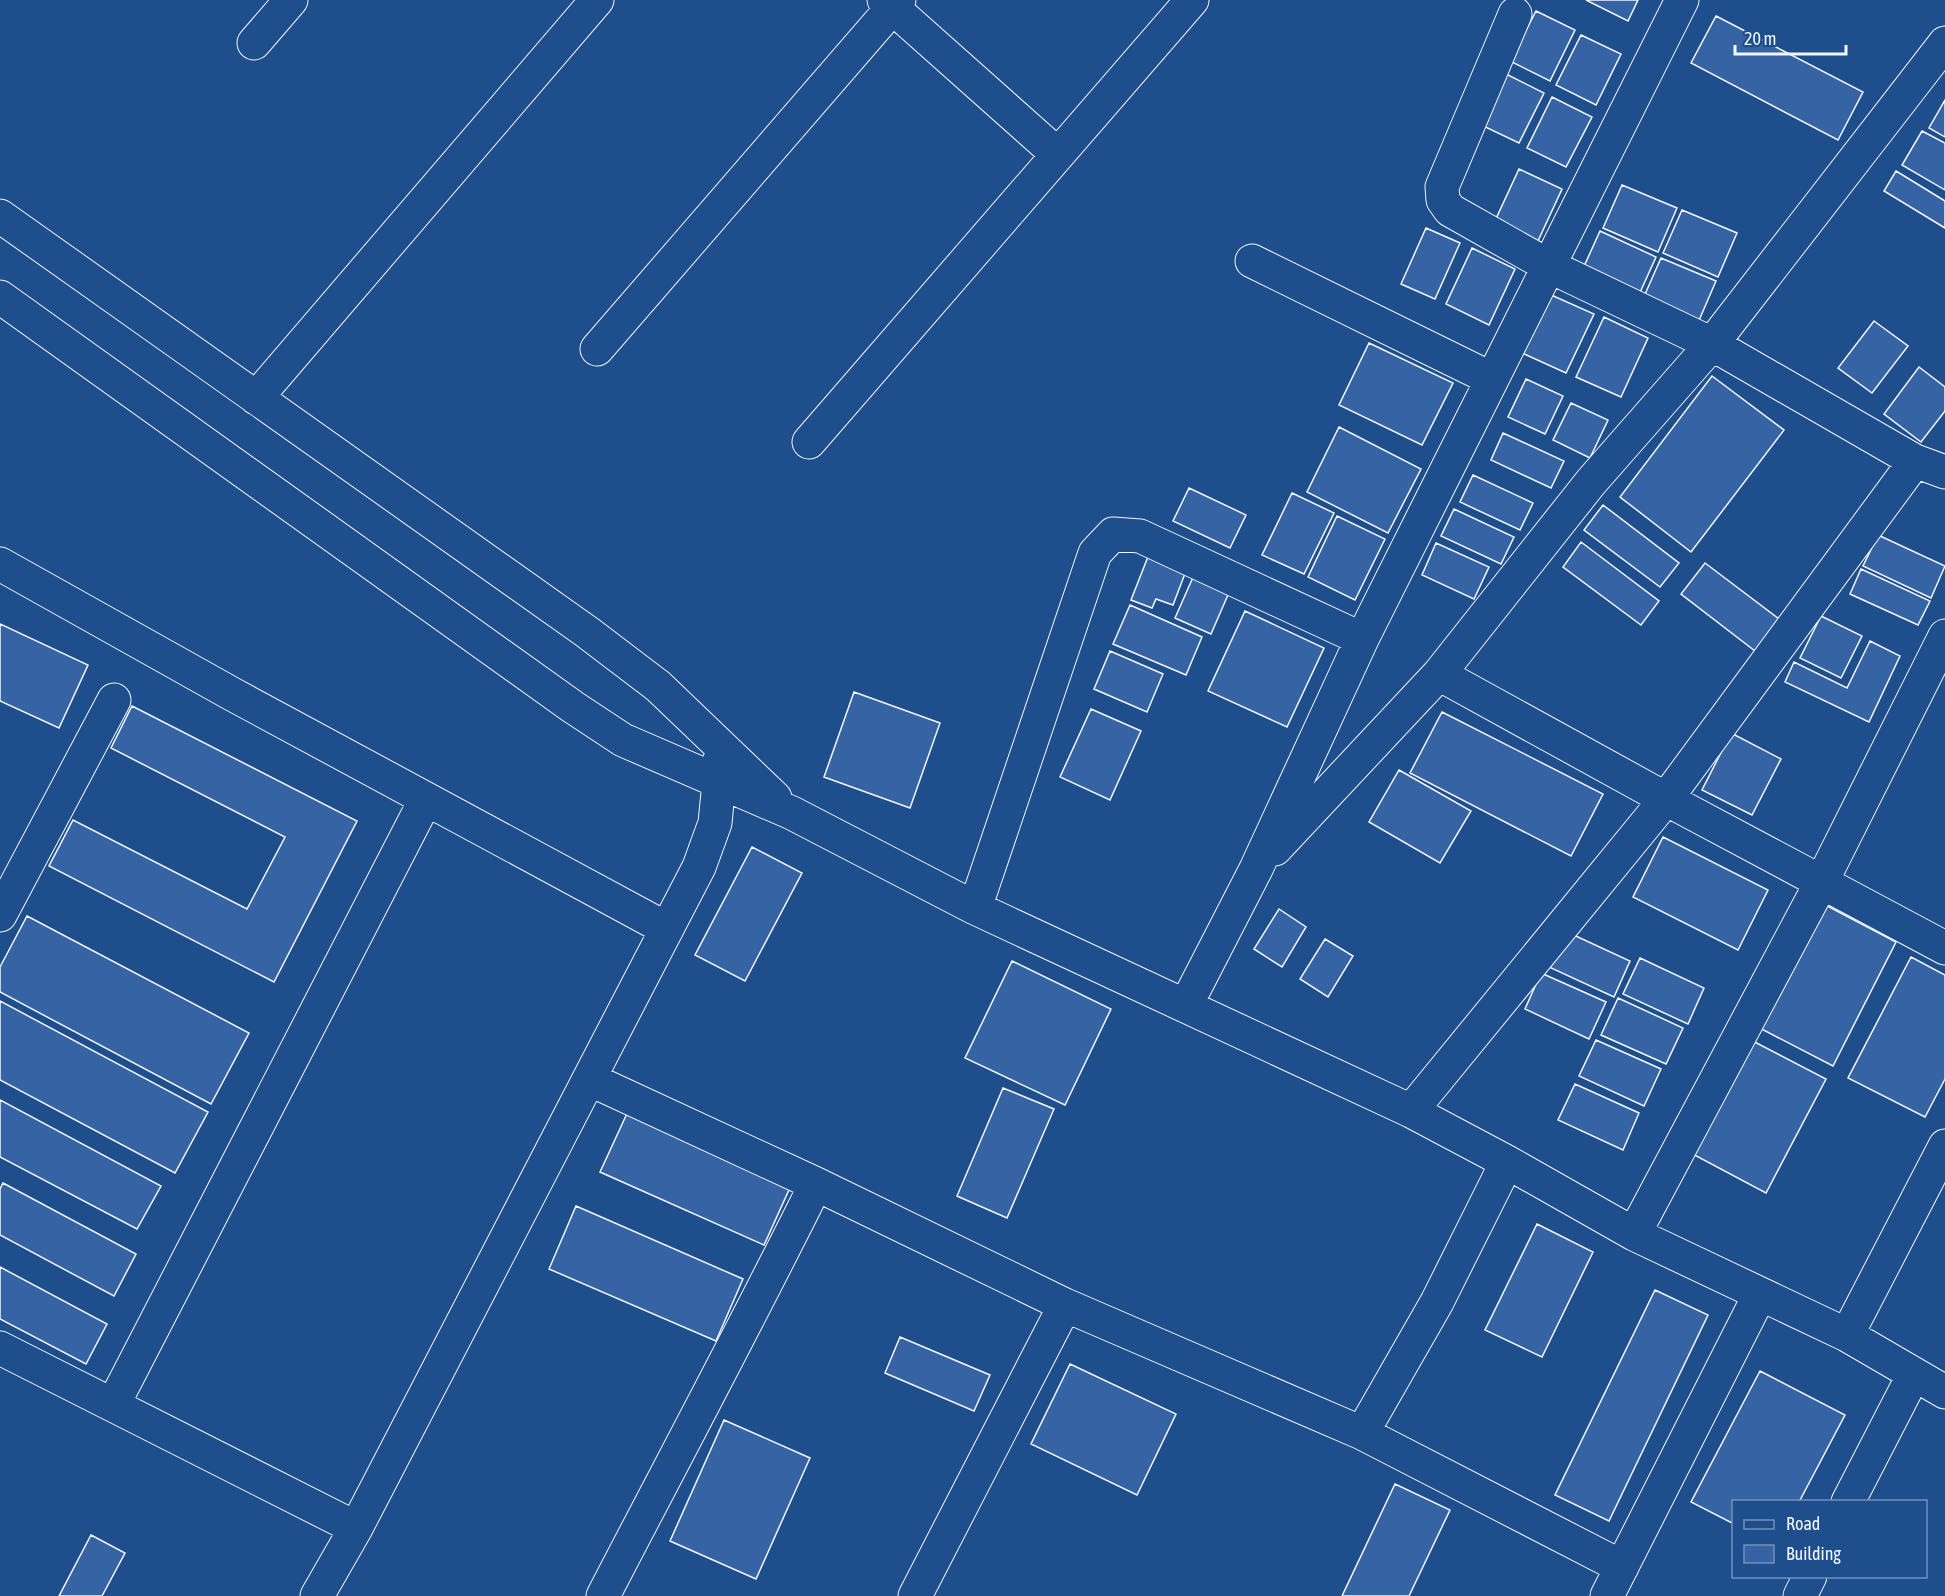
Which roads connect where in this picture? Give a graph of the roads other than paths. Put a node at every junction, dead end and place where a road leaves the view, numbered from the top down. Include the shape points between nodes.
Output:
1 (291, 0) edge
2 (597, 0) edge
3 (1192, 0) edge
4 (1682, 0) edge
5 (892, 3) edge
6 (1515, 14) dead end
7 (254, 43) dead end
8 (1945, 44) edge
9 (1057, 154) junction
10 (0, 216) edge
11 (1252, 261) dead end
12 (1549, 266) junction
13 (0, 297) edge
14 (1712, 344) junction
15 (597, 349) dead end
16 (1492, 379) junction
17 (256, 398) junction
18 (809, 442) dead end
19 (1915, 461) junction
20 (1945, 472) edge
21 (0, 564) edge
22 (1945, 636) edge
23 (1362, 639) junction
24 (1439, 674) junction
25 (114, 700) dead end
26 (718, 743) junction
27 (719, 782) junction
28 (426, 799) junction
29 (1666, 800) junction
30 (792, 813) junction
31 (1256, 869) junction
32 (1821, 883) junction
33 (975, 908) junction
34 (0, 915) edge
35 (667, 929) junction
36 (1945, 948) edge
37 (1186, 1005) junction
38 (589, 1079) junction
39 (1411, 1112) junction
40 (1945, 1146) edge
41 (1507, 1162) junction
42 (816, 1184) junction
43 (1634, 1234) junction
44 (1761, 1294) junction
45 (1065, 1305) junction
46 (1847, 1335) junction
47 (0, 1348) edge
48 (1914, 1374) junction
49 (1945, 1392) edge
50 (113, 1405) junction
51 (1362, 1433) junction
52 (1849, 1500) edge
53 (356, 1528) junction
54 (1622, 1567) junction
55 (1809, 1578) edge
56 (317, 1596) edge
57 (603, 1596) edge
58 (915, 1596) edge
59 (1607, 1596) edge
60 (1800, 1596) edge

1 - 7 street
2 - 17 street
3 - 9 street
4 - 12 street
5 - 9 street
5 - 15 street
6 - 12 street via 1442,187 1443,200 1450,210
8 - 14 street
9 - 18 street
10 - 17 street
11 - 16 street
12 - 14 street
12 - 16 street
13 - 27 street via 573,707 624,740
14 - 19 street
14 - 24 street via 1591,482
16 - 23 street
17 - 26 street via 587,632 658,686
19 - 20 street
19 - 29 street
21 - 28 street
22 - 32 street
23 - 31 street
23 - 33 street via 1140,536 1113,534 1095,553
24 - 29 street
24 - 31 street
25 - 34 street
26 - 27 street
26 - 30 street
27 - 30 street
27 - 35 street via 715,823 699,867
28 - 35 street
28 - 50 street
29 - 32 street
29 - 39 street
30 - 33 street
31 - 37 street
32 - 36 street
32 - 43 street
33 - 37 street
35 - 38 street
37 - 39 street
38 - 42 street
38 - 53 street
39 - 41 street
40 - 46 street
41 - 43 street
41 - 51 street via 1437,1302
42 - 45 street
42 - 57 street
43 - 44 street
44 - 46 street
44 - 54 street
45 - 51 street
45 - 58 street
46 - 48 street
47 - 50 street
48 - 49 street
48 - 52 street
50 - 53 street
51 - 54 street
53 - 56 street
54 - 59 street
55 - 60 street

